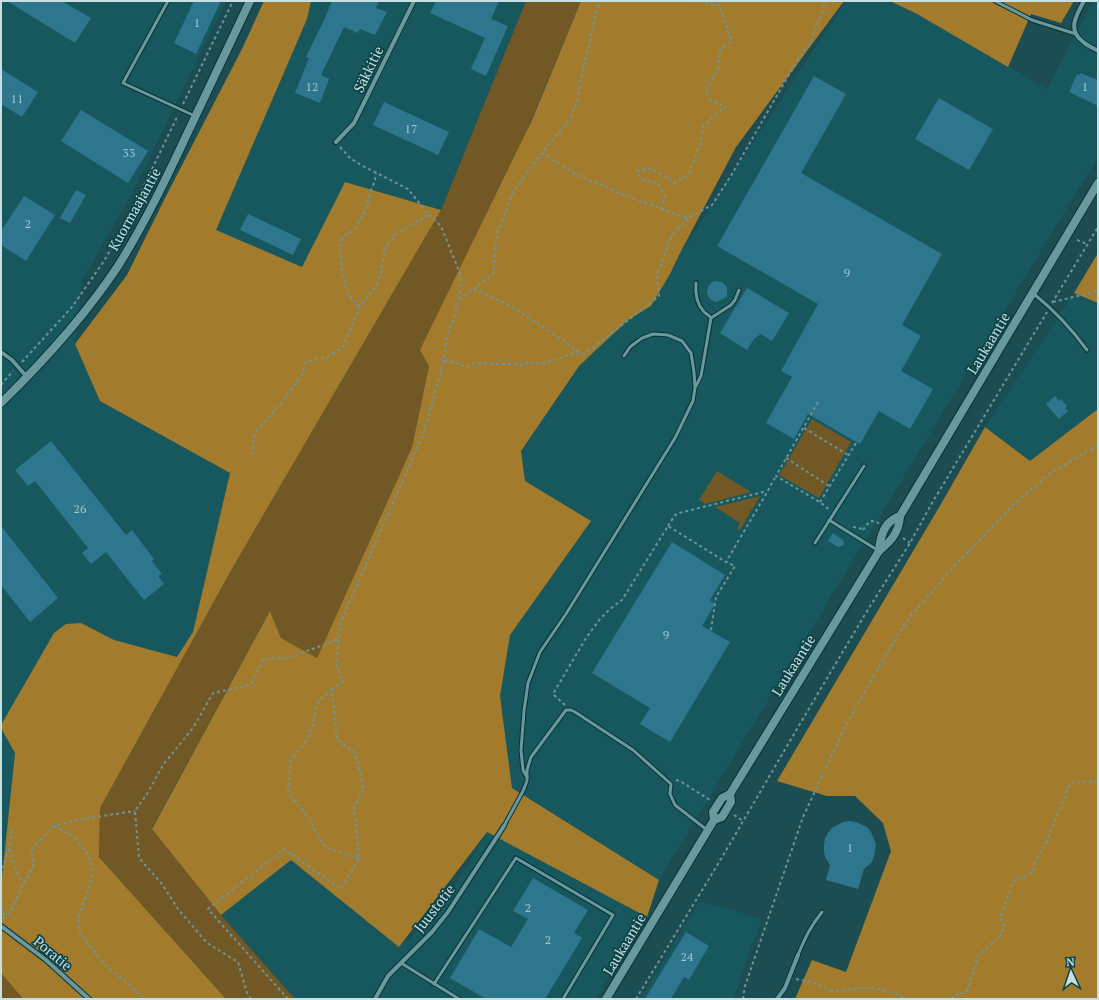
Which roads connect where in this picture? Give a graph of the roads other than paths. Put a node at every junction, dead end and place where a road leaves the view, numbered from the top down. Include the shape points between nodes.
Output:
1 (168, 1) edge
2 (250, 1) edge
3 (414, 1) edge
4 (995, 1) edge
5 (1084, 1) edge
6 (1076, 34) junction
7 (1098, 51) edge
8 (196, 116) junction
9 (336, 142) road end
10 (1098, 184) edge
11 (696, 283) dead end
12 (739, 290) dead end
13 (1032, 293) junction
14 (711, 318) junction
15 (1087, 350) dead end
16 (1, 352) edge
17 (624, 356) dead end
18 (28, 377) junction
19 (695, 388) junction
20 (1, 404) edge
21 (864, 466) dead end
22 (900, 516) junction
23 (829, 520) junction
24 (814, 543) dead end
25 (878, 551) junction
26 (527, 777) junction
27 (730, 794) junction
28 (714, 820) junction
29 (504, 826) joint
30 (708, 830) junction
31 (822, 912) dead end
32 (1, 926) edge
33 (798, 955) joint
34 (401, 963) junction
35 (434, 984) junction
36 (90, 999) edge
37 (375, 999) edge
38 (459, 999) edge
39 (563, 999) edge
40 (606, 999) edge
41 (777, 999) edge

1 - 8 lane via 123,83
2 - 8 main road, Kuormaajantie
3 - 9 street, Säkkitie via 354,124
4 - 6 lane via 1032,20
5 - 6 street via 1074,23
6 - 7 street via 1081,41
8 - 18 main road, Kuormaajantie via 148,214 118,266 85,312
10 - 13 main road, Laukaantie
11 - 14 lane via 699,305
12 - 14 lane via 731,305
13 - 15 lane via 1050,307
13 - 22 main road, Laukaantie
14 - 19 lane via 701,376
16 - 18 street
17 - 19 lane via 630,347 653,334 668,335 682,341 691,352
18 - 20 main road, Kuormaajantie
19 - 26 lane via 693,401 676,438 540,652 528,683 524,711 521,750 523,770
21 - 23 lane
22 - 25 main road, Laukaantie via 896,533
22 - 25 main road, Laukaantie via 886,527 880,538
23 - 24 lane
23 - 25 lane
25 - 27 main road, Laukaantie
26 - 29 lane via 523,791
26 - 30 lane via 531,757 566,710 572,710 633,750 670,784 670,794 675,805
27 - 28 main road, Laukaantie via 722,798 713,812
27 - 28 main road, Laukaantie via 731,802 722,817
28 - 30 main road, Laukaantie
29 - 34 street, Juustotie via 448,912
30 - 40 main road, Laukaantie
31 - 33 lane via 812,924
32 - 36 street, Poratie via 46,960
33 - 41 street via 785,988
34 - 35 lane
34 - 37 street, Juustotie via 388,976
35 - 38 lane
35 - 39 lane via 516,858 613,915

